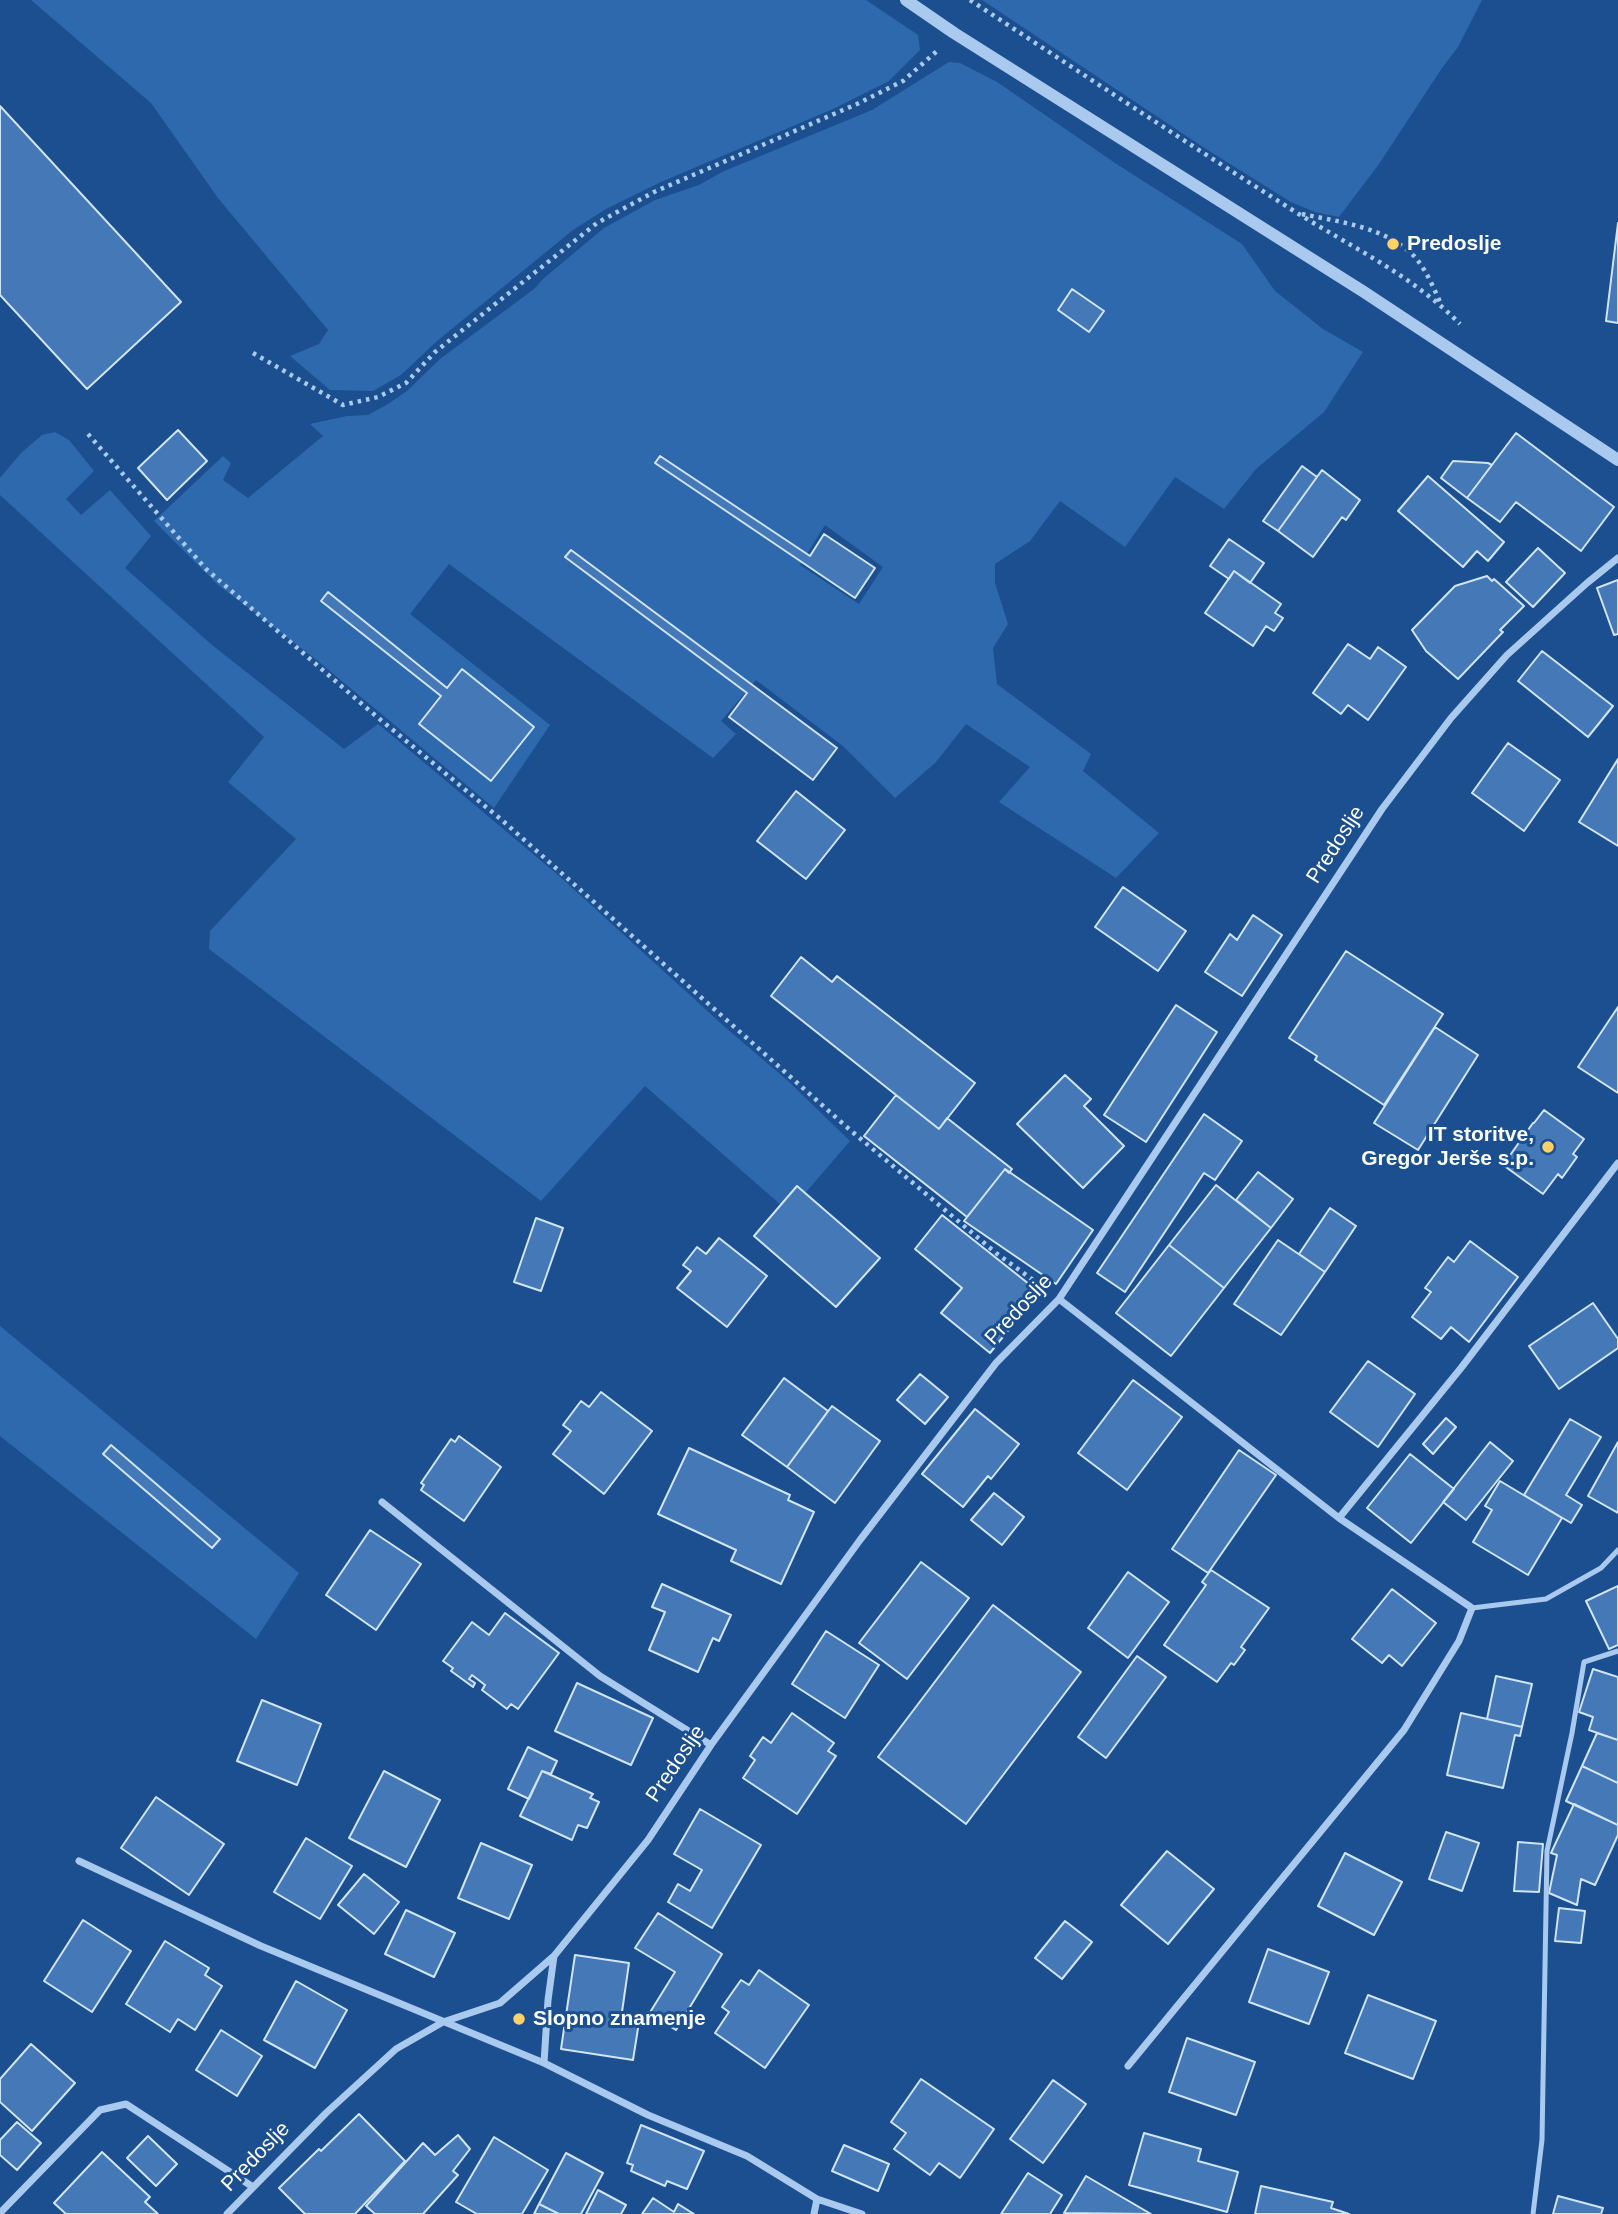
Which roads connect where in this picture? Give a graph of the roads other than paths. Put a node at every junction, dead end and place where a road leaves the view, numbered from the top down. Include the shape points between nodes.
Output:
1 (906, 0) edge
2 (1618, 460) edge
3 (1618, 558) edge
4 (1618, 1163) edge
5 (1059, 1299) junction
6 (382, 1502) dead end
7 (1339, 1518) junction
8 (1618, 1550) edge
9 (1472, 1608) junction
10 (1618, 1651) edge
11 (711, 1745) junction
12 (79, 1861) dead end
13 (554, 1956) junction
14 (443, 2022) junction
15 (544, 2063) junction
16 (1128, 2066) dead end
17 (253, 2187) junction
18 (817, 2199) junction
19 (0, 2213) edge
20 (227, 2214) edge
21 (814, 2214) edge
22 (862, 2214) edge
23 (1533, 2214) edge

1 - 2 street
3 - 5 street, Predoslje via 1507,655 1451,718 1382,809
4 - 7 street
5 - 7 street
5 - 11 street, Predoslje via 996,1363
6 - 11 street via 600,1676
7 - 9 street
8 - 9 lane via 1601,1568 1546,1599
9 - 16 street via 1459,1641 1404,1730
10 - 23 lane via 1584,1662 1546,1851 1542,2140
11 - 13 street, Predoslje via 648,1840
12 - 14 street via 261,1946
13 - 14 street, Predoslje via 500,2003
13 - 15 street
14 - 15 street
14 - 17 street, Predoslje via 396,2049
15 - 18 street via 648,2115 747,2156
17 - 19 street via 126,2104 100,2110
17 - 20 street, Predoslje
18 - 21 street
18 - 22 street

